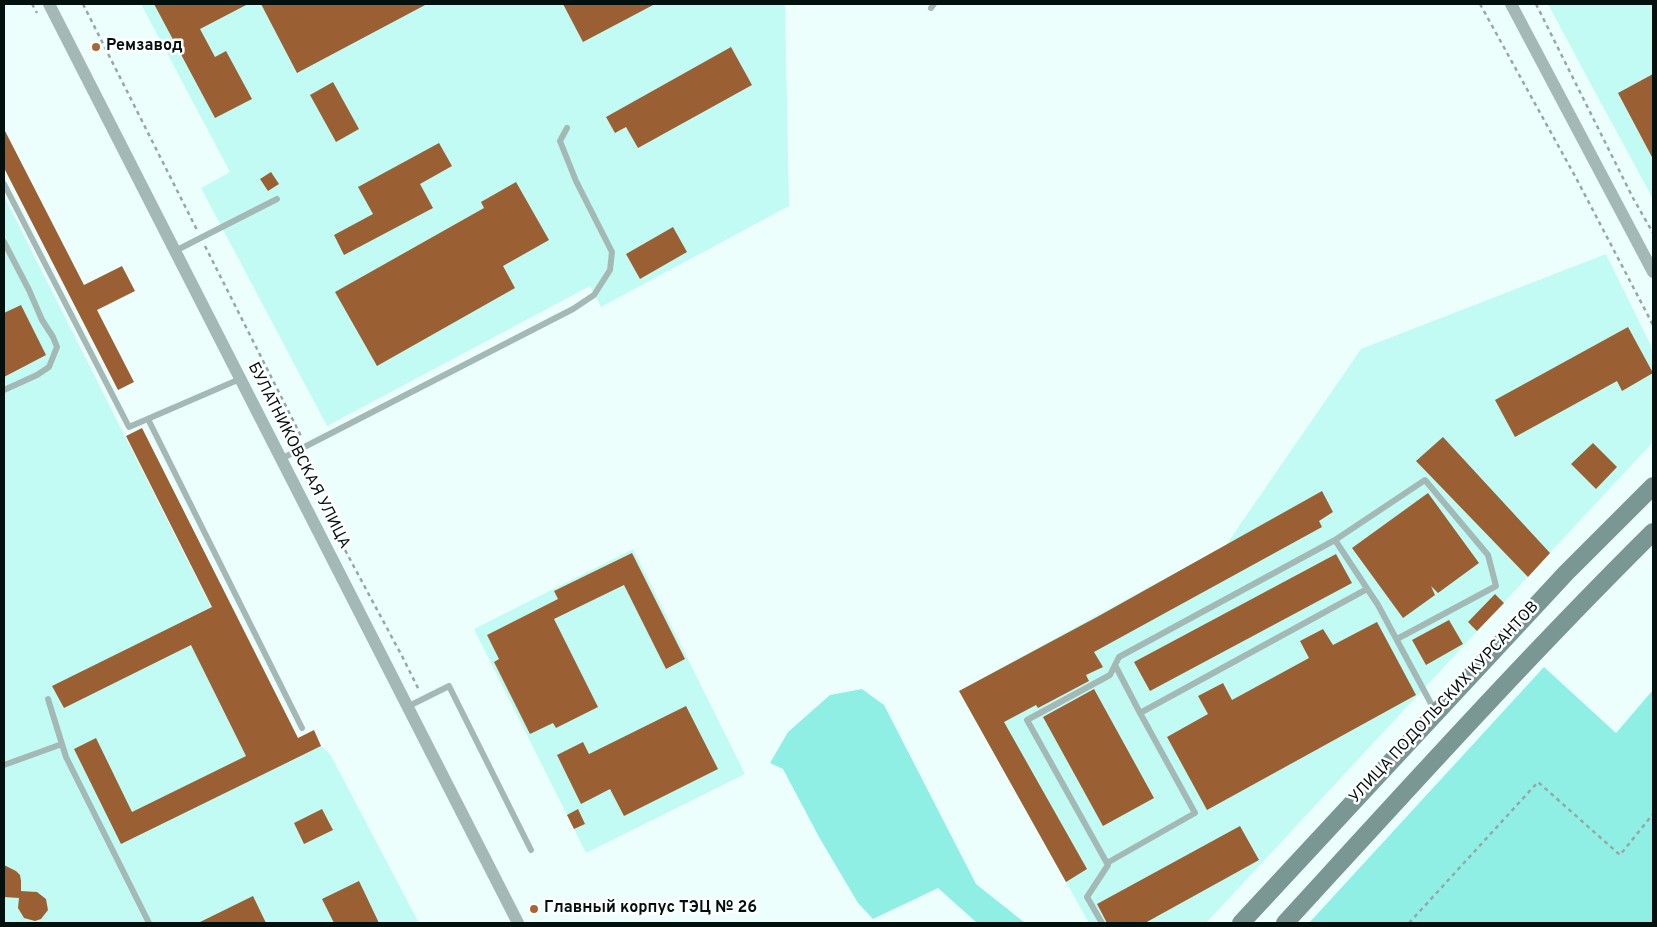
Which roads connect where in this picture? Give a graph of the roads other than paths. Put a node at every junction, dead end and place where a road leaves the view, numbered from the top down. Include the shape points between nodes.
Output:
1 (49, 4) edge
2 (1511, 4) edge
3 (566, 128) dead end
4 (4, 184) edge
5 (276, 198) dead end
6 (4, 242) edge
7 (175, 251) junction
8 (1653, 272) edge
9 (240, 378) junction
10 (4, 390) edge
11 (148, 419) junction
12 (281, 459) junction
13 (1653, 486) edge
14 (1653, 532) edge
15 (1335, 540) junction
16 (1367, 589) junction
17 (1397, 639) junction
18 (1115, 665) junction
19 (48, 699) dead end
20 (407, 707) junction
21 (1140, 712) junction
22 (1436, 712) junction
23 (302, 728) dead end
24 (62, 744) junction
25 (4, 765) edge
26 (531, 850) dead end
27 (1107, 863) junction
28 (149, 923) edge
29 (518, 923) edge
30 (1102, 923) edge
31 (1241, 923) edge
32 (1284, 923) edge

1 - 7 street, БУЛАТНИКОВСКАЯ УЛИЦА
2 - 8 street
3 - 12 lane via 560,141 612,252 610,270 594,295 574,309
4 - 11 lane via 129,427
5 - 7 lane
6 - 10 lane via 57,347 49,367
7 - 9 street, БУЛАТНИКОВСКАЯ УЛИЦА
9 - 11 lane
9 - 12 street, БУЛАТНИКОВСКАЯ УЛИЦА
11 - 23 lane
12 - 20 street, БУЛАТНИКОВСКАЯ УЛИЦА
13 - 22 main road, УЛИЦА ПОДОЛЬСКИХ КУРСАНТОВ
14 - 32 main road, УЛИЦА ПОДОЛЬСКИХ КУРСАНТОВ via 1456,737
15 - 16 lane
15 - 17 lane via 1425,480 1488,555 1496,586
15 - 18 lane via 1119,657
16 - 17 lane
16 - 21 lane
17 - 22 lane
18 - 21 lane
18 - 27 lane via 1110,675 1027,720
19 - 24 lane
20 - 26 lane via 449,686
20 - 29 street, БУЛАТНИКОВСКАЯ УЛИЦА
21 - 27 lane via 1196,813
22 - 31 main road, УЛИЦА ПОДОЛЬСКИХ КУРСАНТОВ
24 - 25 lane
24 - 28 lane
27 - 30 lane via 1088,897

